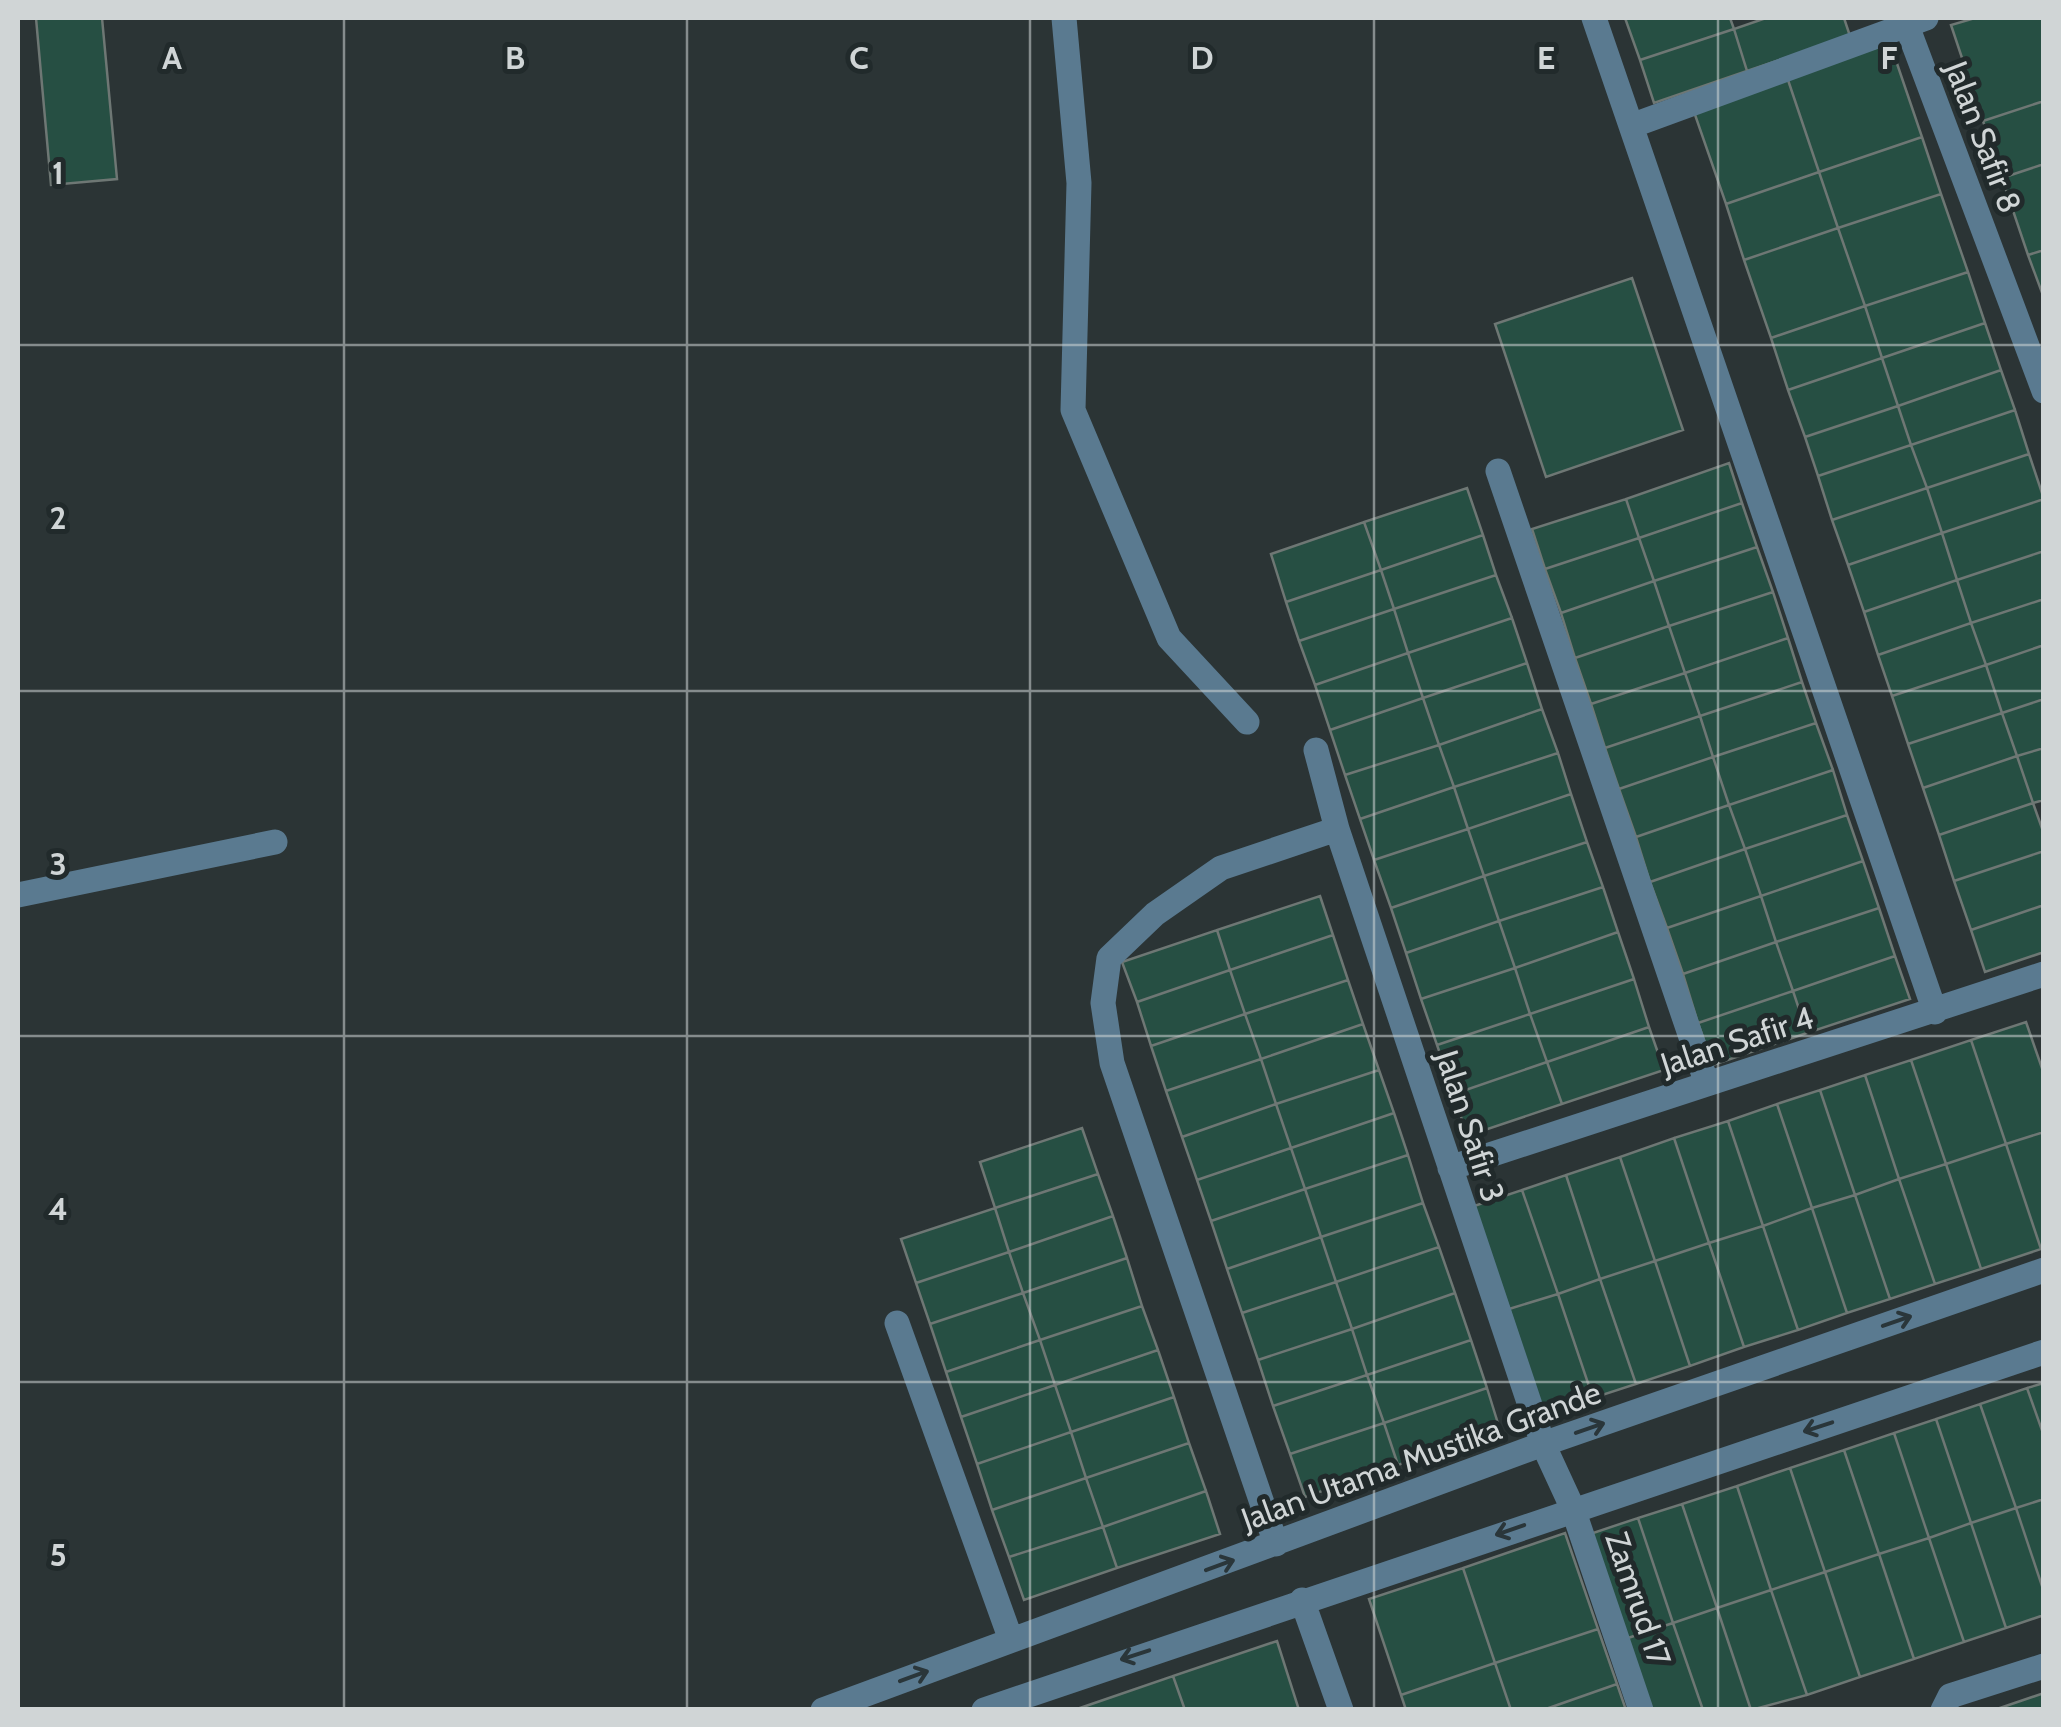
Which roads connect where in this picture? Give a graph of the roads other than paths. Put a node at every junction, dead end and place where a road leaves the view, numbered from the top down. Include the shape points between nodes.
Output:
1 (1064, 18) edge
2 (1594, 18) edge
3 (1912, 20) edge
4 (1631, 126) junction
5 (2044, 391) edge
6 (1498, 471) dead end
7 (1247, 722) dead end
8 (1316, 750) dead end
9 (1337, 829) junction
10 (275, 842) dead end
11 (18, 895) edge
12 (2044, 974) edge
13 (1935, 1012) junction
14 (1707, 1084) junction
15 (1450, 1168) junction
16 (2044, 1270) edge
17 (897, 1323) dead end
18 (2044, 1352) edge
19 (1543, 1444) junction
20 (1572, 1509) junction
21 (1276, 1544) junction
22 (1302, 1600) junction
23 (1011, 1640) junction
24 (2044, 1666) edge
25 (1041, 1699) edge
26 (823, 1710) edge
27 (984, 1710) edge
28 (1341, 1710) edge
29 (1641, 1710) edge
30 (1943, 1710) edge

1 - 7 street via 1080,182 1073,410 1168,638
2 - 4 street
3 - 4 street
3 - 5 street, Jalan Safir 8
4 - 13 street
6 - 14 street
8 - 9 street, Jalan Safir 3
9 - 15 street, Jalan Safir 3
9 - 21 street via 1221,868 1155,914 1109,958 1103,1003 1112,1063
10 - 11 street
12 - 13 street, Jalan Safir 4
13 - 14 street, Jalan Safir 4
14 - 15 street, Jalan Safir 4
15 - 19 street, Jalan Safir 3
19 -> 16 street, Jalan Utama Mustika Grande
17 - 23 street
18 -> 20 street
19 - 20 street, Jalan Safir 3
19 - 21 street, Jalan Utama Mustika Grande
20 -> 22 street
20 - 29 street, Zamrud 17
23 -> 21 street, Jalan Utama Mustika Grande
22 -> 25 street
22 - 28 street
26 -> 23 street, Jalan Utama Mustika Grande
24 - 30 street via 1950,1696
25 - 27 street

